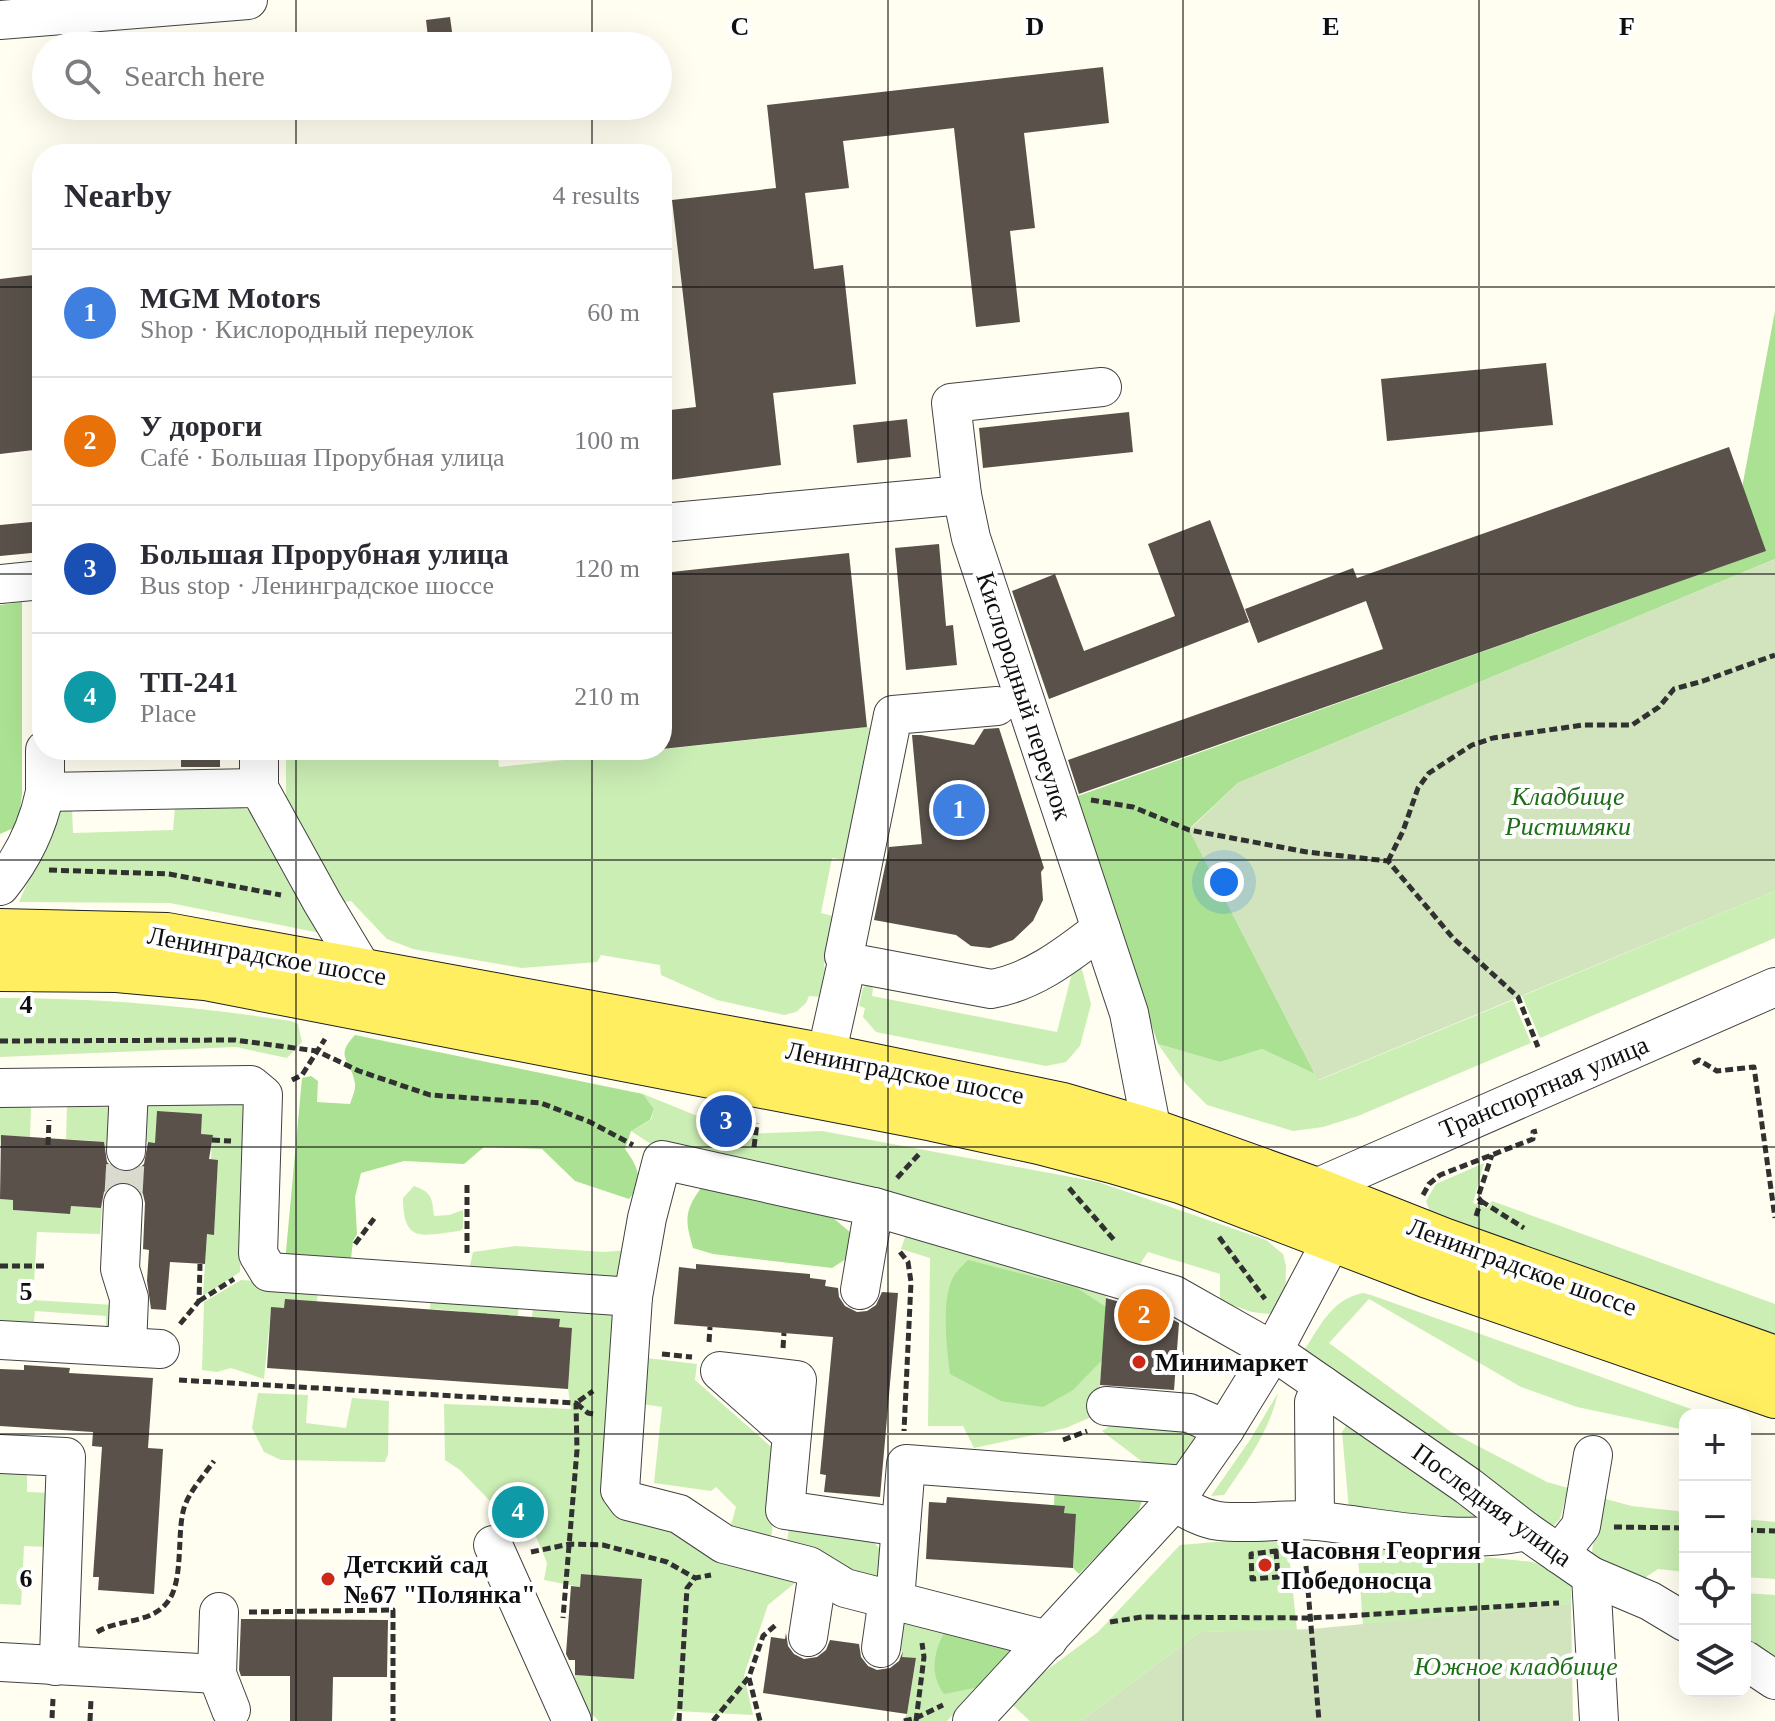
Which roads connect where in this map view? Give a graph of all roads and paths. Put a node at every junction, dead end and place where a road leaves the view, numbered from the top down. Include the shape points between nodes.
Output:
1 (248, 0) edge
2 (0, 20) edge
3 (1102, 387) dead end
4 (962, 495) junction
5 (672, 522) edge
6 (32, 581) edge
7 (0, 584) edge
8 (1775, 655) edge
9 (997, 706) dead end
10 (45, 760) edge
11 (259, 760) edge
12 (259, 788) junction
13 (45, 792) junction
14 (1057, 793) junction
15 (1388, 861) junction
16 (7, 877) edge
17 (322, 902) junction
18 (1101, 929) junction
19 (0, 931) edge
20 (847, 962) junction
21 (0, 969) edge
22 (364, 972) junction
23 (1775, 987) edge
24 (325, 1038) dead end
25 (0, 1041) edge
26 (1538, 1047) dead end
27 (317, 1051) junction
28 (826, 1056) junction
29 (1688, 1065) dead end
30 (0, 1088) edge
31 (129, 1089) junction
32 (263, 1095) junction
33 (1547, 1126) dead end
34 (1152, 1131) junction
35 (928, 1143) dead end
36 (126, 1151) tunnel mouth
37 (1492, 1155) junction
38 (662, 1160) junction
39 (1063, 1181) dead end
40 (467, 1183) dead end
41 (1314, 1189) junction
42 (1422, 1202) dead end
43 (123, 1203) tunnel mouth
44 (1480, 1205) dead end
45 (873, 1212) junction
46 (376, 1216) dead end
47 (1775, 1218) edge
48 (1217, 1234) dead end
49 (1333, 1238) junction
50 (355, 1244) dead end
51 (1122, 1249) dead end
52 (467, 1250) dead end
53 (200, 1264) dead end
54 (0, 1266) edge
55 (44, 1266) dead end
56 (222, 1287) dead end
57 (860, 1290) dead end
58 (633, 1297) junction
59 (199, 1301) junction
60 (0, 1340) edge
61 (1279, 1340) junction
62 (1775, 1358) edge
63 (155, 1359) junction
64 (1322, 1385) junction
65 (590, 1391) dead end
66 (1775, 1396) edge
67 (576, 1403) junction
68 (1106, 1406) dead end
69 (588, 1413) dead end
70 (1225, 1429) junction
71 (792, 1435) dead end
72 (0, 1454) edge
73 (1593, 1455) dead end
74 (214, 1461) dead end
75 (906, 1464) junction
76 (1180, 1494) junction
77 (901, 1527) junction
78 (1679, 1529) edge
79 (1751, 1530) edge
80 (1526, 1531) junction
81 (1775, 1531) edge
82 (1310, 1534) junction
83 (1570, 1540) junction
84 (570, 1544) junction
85 (495, 1551) joint
86 (751, 1551) junction
87 (818, 1572) junction
88 (1591, 1576) junction
89 (1278, 1577) joint
90 (695, 1578) junction
91 (892, 1599) junction
92 (1560, 1603) dead end
93 (219, 1612) joint
94 (1311, 1618) junction
95 (1679, 1618) edge
96 (563, 1622) dead end
97 (1054, 1633) junction
98 (808, 1637) dead end
99 (881, 1648) dead end
100 (0, 1662) edge
101 (57, 1662) junction
102 (1751, 1664) edge
103 (217, 1674) junction
104 (749, 1677) dead end
105 (1775, 1680) edge
106 (231, 1710) dead end
107 (393, 1721) edge
108 (572, 1721) edge
109 (679, 1721) edge
110 (760, 1721) edge
111 (916, 1721) edge
112 (972, 1721) edge
113 (1319, 1721) edge
114 (1599, 1721) edge

1 - 2 street
3 - 4 street, Кислородный переулок via 951,403
4 - 5 street
4 - 14 street, Кислородный переулок via 971,538
6 - 7 street
8 - 15 path via 1674,689 1632,725 1583,725 1472,745 1429,773 1418,788
9 - 20 street via 893,715 844,956
10 - 13 street
11 - 12 street
12 - 13 street via 157,774
12 - 17 street
13 - 16 street via 40,815
14 - 15 path via 1133,807 1189,830
14 - 18 street, Кислородный переулок
15 - 26 path via 1453,938 1518,997
16 - 17 path via 169,874
17 - 22 street
18 - 20 street via 1036,974 991,989
18 - 34 street, Кислородный переулок via 1129,1013
19 - 22 main road, Ленинградское шоссе via 167,935
20 - 28 street
21 - 49 main road, Ленинградское шоссе via 117,970 205,978 933,1119 1126,1165
22 - 28 main road, Ленинградское шоссе
23 - 41 street, Транспортная улица
24 - 27 path
25 - 27 path via 235,1040
27 - 32 path via 302,1075
27 - 38 path via 430,1095 541,1103
28 - 34 main road, Ленинградское шоссе via 1063,1105
29 - 47 path via 1699,1060 1717,1071 1754,1067
30 - 31 street
31 - 32 street via 251,1085
31 - 36 street
32 - 58 street via 258,1254 269,1272
33 - 37 path via 1533,1132 1533,1139
34 - 41 main road, Ленинградское шоссе
35 - 45 path
37 - 42 path via 1440,1175 1423,1192
37 - 44 path
38 - 45 street, Последняя улица
38 - 58 street
39 - 51 path
40 - 52 path
41 - 62 main road, Ленинградское шоссе
43 - 63 street via 120,1269
45 - 57 street
45 - 61 street, Последняя улица via 1174,1295
45 - 75 path via 908,1262 911,1282
46 - 50 path
48 - 61 path via 1237,1257
49 - 61 street
49 - 66 main road, Ленинградское шоссе
53 - 59 path
54 - 55 path
56 - 59 path
58 - 86 street via 620,1490 628,1501 679,1514 724,1544
59 - 63 path
60 - 63 street
61 - 64 street, Последняя улица
61 - 70 street
63 - 67 path
64 - 80 street, Последняя улица
64 - 82 street via 1314,1402
65 - 67 path
67 - 69 path
67 - 84 path
68 - 70 street via 1189,1413
70 - 76 street
71 - 77 street via 785,1510
72 - 101 street via 66,1457
73 - 83 street
74 - 101 path via 184,1507 175,1585 166,1605 144,1619 109,1625
75 - 76 street
75 - 77 street
76 - 82 street via 1195,1514
76 - 97 street
77 - 91 street
78 - 83 path
79 - 81 path
80 - 82 street via 1498,1538
80 - 83 street, Последняя улица
82 - 94 path
83 - 88 street, Последняя улица
84 - 85 path
84 - 90 path via 603,1545 667,1562
84 - 96 path
85 - 108 street
86 - 87 street
86 - 90 path via 724,1573
87 - 91 street via 845,1588
87 - 98 street
88 - 95 street
88 - 114 street, Последняя улица
89 - 89 path via 1252,1579 1251,1554 1276,1551
90 - 109 path via 687,1588
91 - 97 street
91 - 99 street
91 - 111 path via 920,1631 924,1657
92 - 94 path
93 - 103 street
93 - 107 path via 393,1610
94 - 97 path via 1142,1617
94 - 113 path
97 - 112 street
100 - 101 street
101 - 103 street
102 - 105 street
103 - 106 street
104 - 110 path

